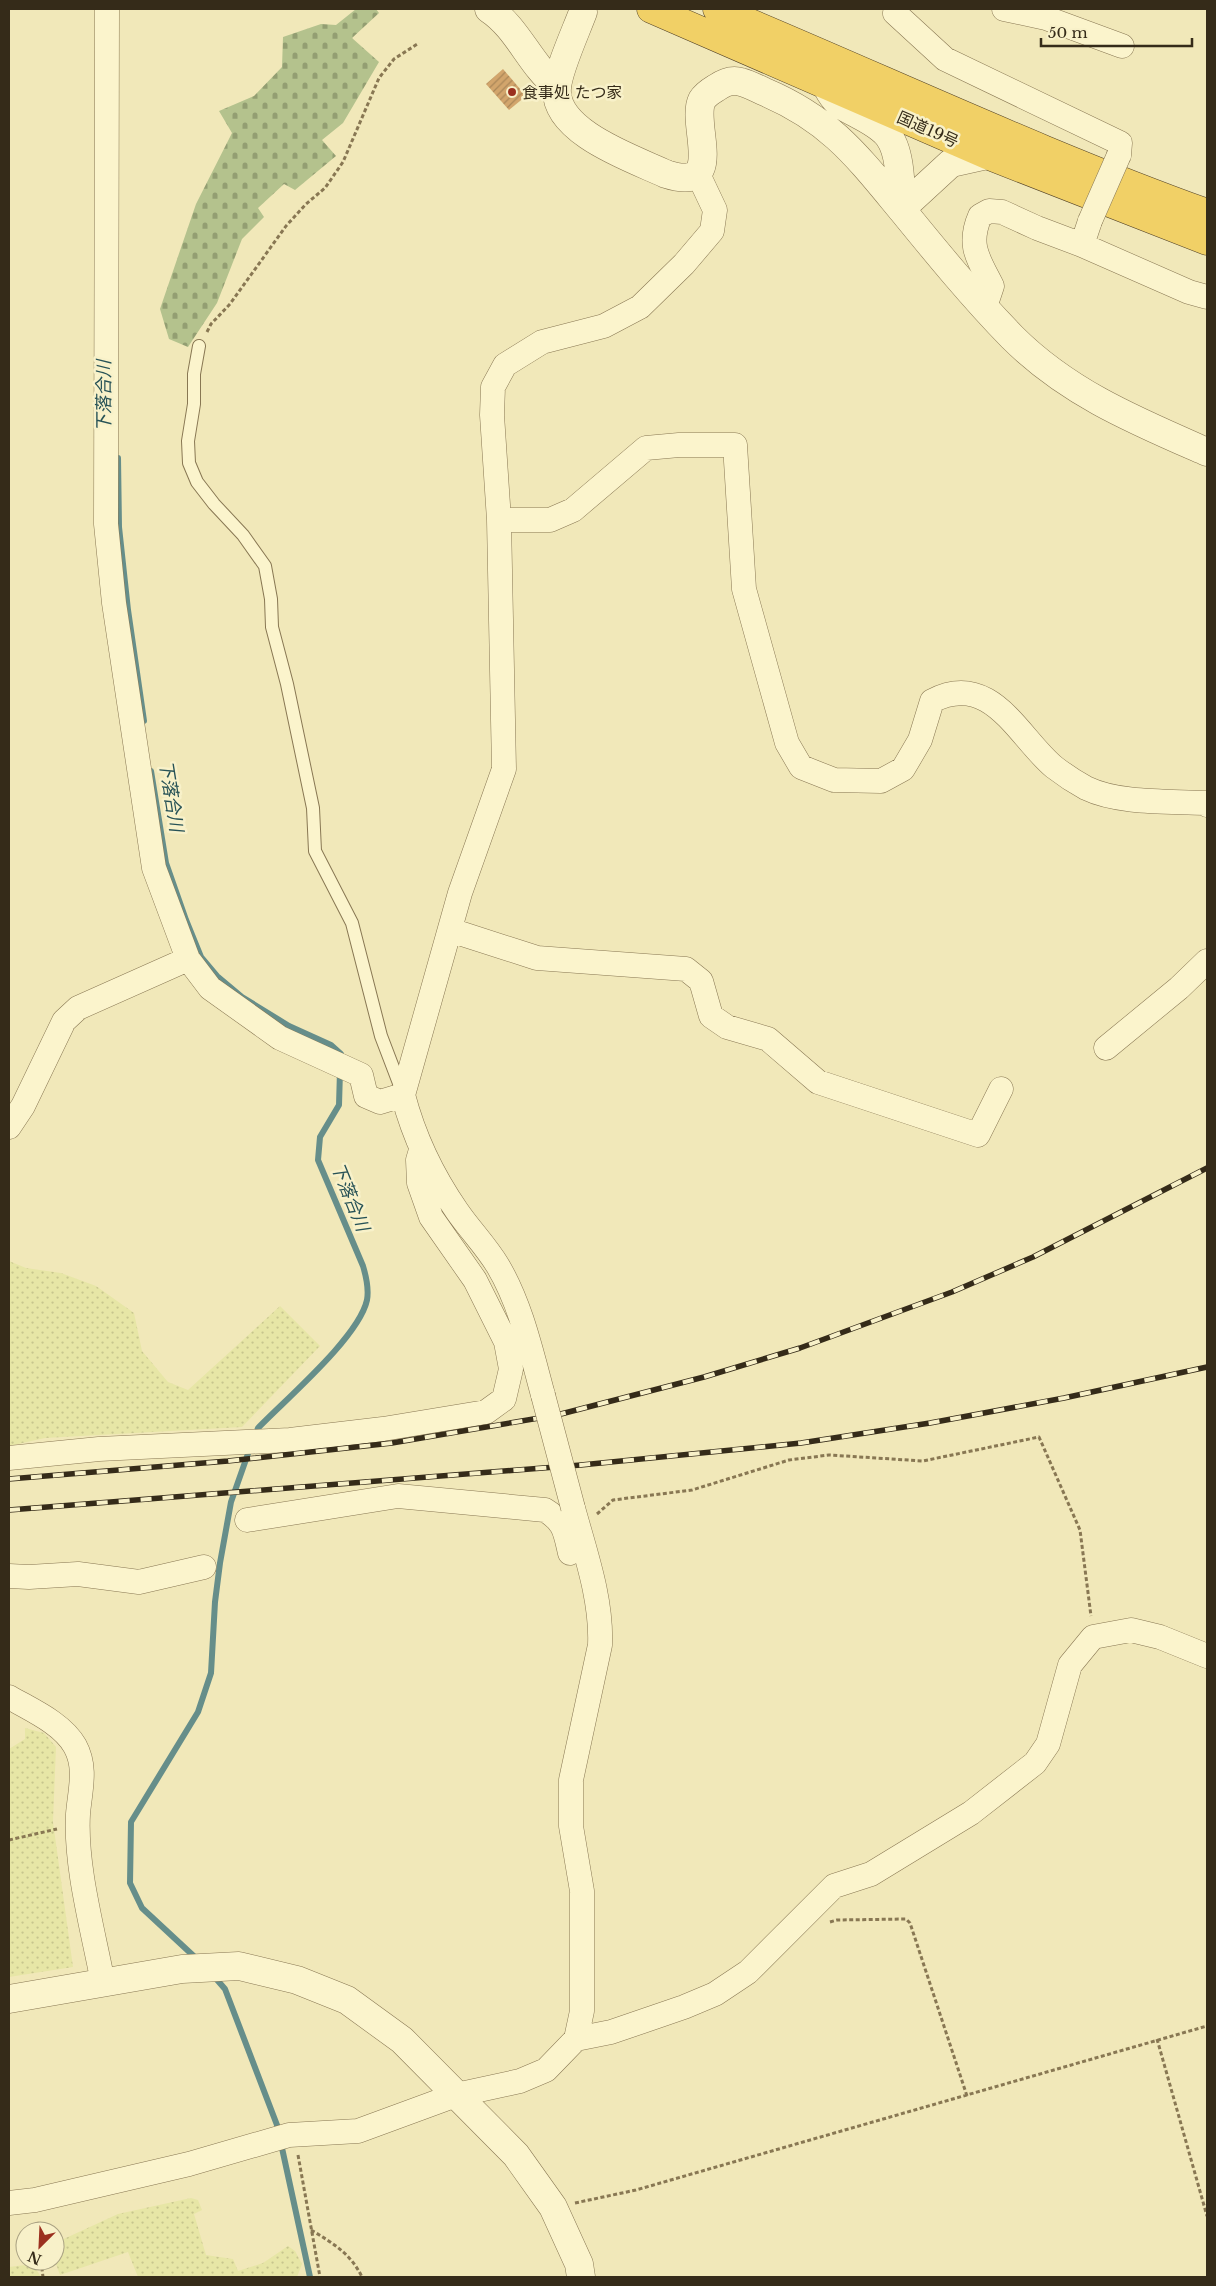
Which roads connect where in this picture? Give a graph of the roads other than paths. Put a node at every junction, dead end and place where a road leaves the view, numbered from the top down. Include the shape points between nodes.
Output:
1 (107, 9) edge
2 (488, 9) edge
3 (651, 9) edge
4 (717, 9) edge
5 (896, 9) edge
6 (1004, 9) edge
7 (583, 12) dead end
8 (1122, 46) dead end
9 (825, 83) junction
10 (557, 86) junction
11 (987, 155) junction
12 (697, 172) junction
13 (901, 209) junction
14 (1207, 213) edge
15 (1207, 241) edge
16 (1082, 245) junction
17 (1207, 297) edge
18 (985, 307) junction
19 (199, 346) road end
20 (1207, 452) edge
21 (499, 520) junction
22 (1207, 805) edge
23 (450, 930) junction
24 (188, 959) junction
25 (1207, 961) edge
26 (1106, 1048) dead end
27 (1001, 1089) dead end
28 (403, 1095) junction
29 (9, 1127) edge
30 (421, 1150) junction
31 (9, 1458) edge
32 (248, 1520) dead end
33 (204, 1567) dead end
34 (9, 1576) edge
35 (592, 1577) junction
36 (1207, 1656) edge
37 (9, 1697) edge
38 (103, 1983) junction
39 (9, 1999) edge
40 (576, 2039) junction
41 (456, 2095) junction
42 (9, 2203) edge
43 (582, 2277) edge

1 - 24 street via 106,524 114,603 154,868
2 - 10 street via 512,31 547,78
3 - 9 highway, 国道19号
4 - 14 highway, 国道19号 via 1005,134
5 - 16 street, bridge via 895,13 945,59 1120,143 1120,154
6 - 8 street via 1046,18
7 - 10 street
9 - 11 highway, 国道19号
9 - 13 street via 835,102 869,120 889,136 895,150
10 - 12 street via 559,105 567,118 595,140 678,178
11 - 13 street via 950,163
11 - 15 highway, 国道19号
12 - 13 street via 704,149 699,125 702,100 720,85 741,82 792,103 830,130 861,160
12 - 21 street via 715,210 712,231 684,264 640,307 604,326 542,342 505,365 501,372 493,387 492,415
13 - 18 street
16 - 17 street
16 - 18 street via 1002,212 989,211 980,216 973,238 975,252 992,286
18 - 20 street via 1012,337 1049,369 1091,398 1115,412
19 - 28 lane via 188,441 189,463 197,482 265,566 272,627 313,808 316,851 352,923 381,1036
21 - 22 street via 550,520 573,510 646,448 735,445 744,589 787,743 801,766 834,780 880,781 903,769 920,740 932,701 947,693 976,694 1009,716 1053,766 1086,788 1119,798
21 - 23 street via 504,769 460,892
23 - 27 street via 537,958 686,969 701,981 711,1016 727,1027 768,1039 818,1082 978,1135
23 - 28 street
24 - 28 street via 210,988 280,1038 361,1075 366,1096 380,1102
24 - 29 street via 78,1008 64,1022 23,1106
25 - 26 street
28 - 30 street
30 - 31 street via 419,1183 431,1217 475,1280 506,1342 511,1369 504,1399 486,1412 383,1429 265,1442 99,1448
30 - 35 street, bridge via 456,1211 497,1265 515,1301 583,1512
32 - 35 street via 398,1496 545,1510 564,1527 573,1568
33 - 34 street via 139,1582 78,1574 29,1578
35 - 40 street via 601,1626 600,1645 571,1780 571,1826 582,1891 582,2011
36 - 40 street via 1160,1637 1131,1630 1093,1637 1070,1665 1048,1744 1035,1763 978,1807 871,1874 834,1886 748,1972 715,1994 629,2026
37 - 38 street via 56,1725 75,1745 83,1764 79,1854
38 - 39 street
38 - 41 street via 190,1969 239,1966 297,1980 347,2000 402,2040
40 - 41 street via 546,2070 520,2082
41 - 42 street via 358,2131 284,2137 189,2164 35,2200
41 - 43 street via 516,2155 553,2207

